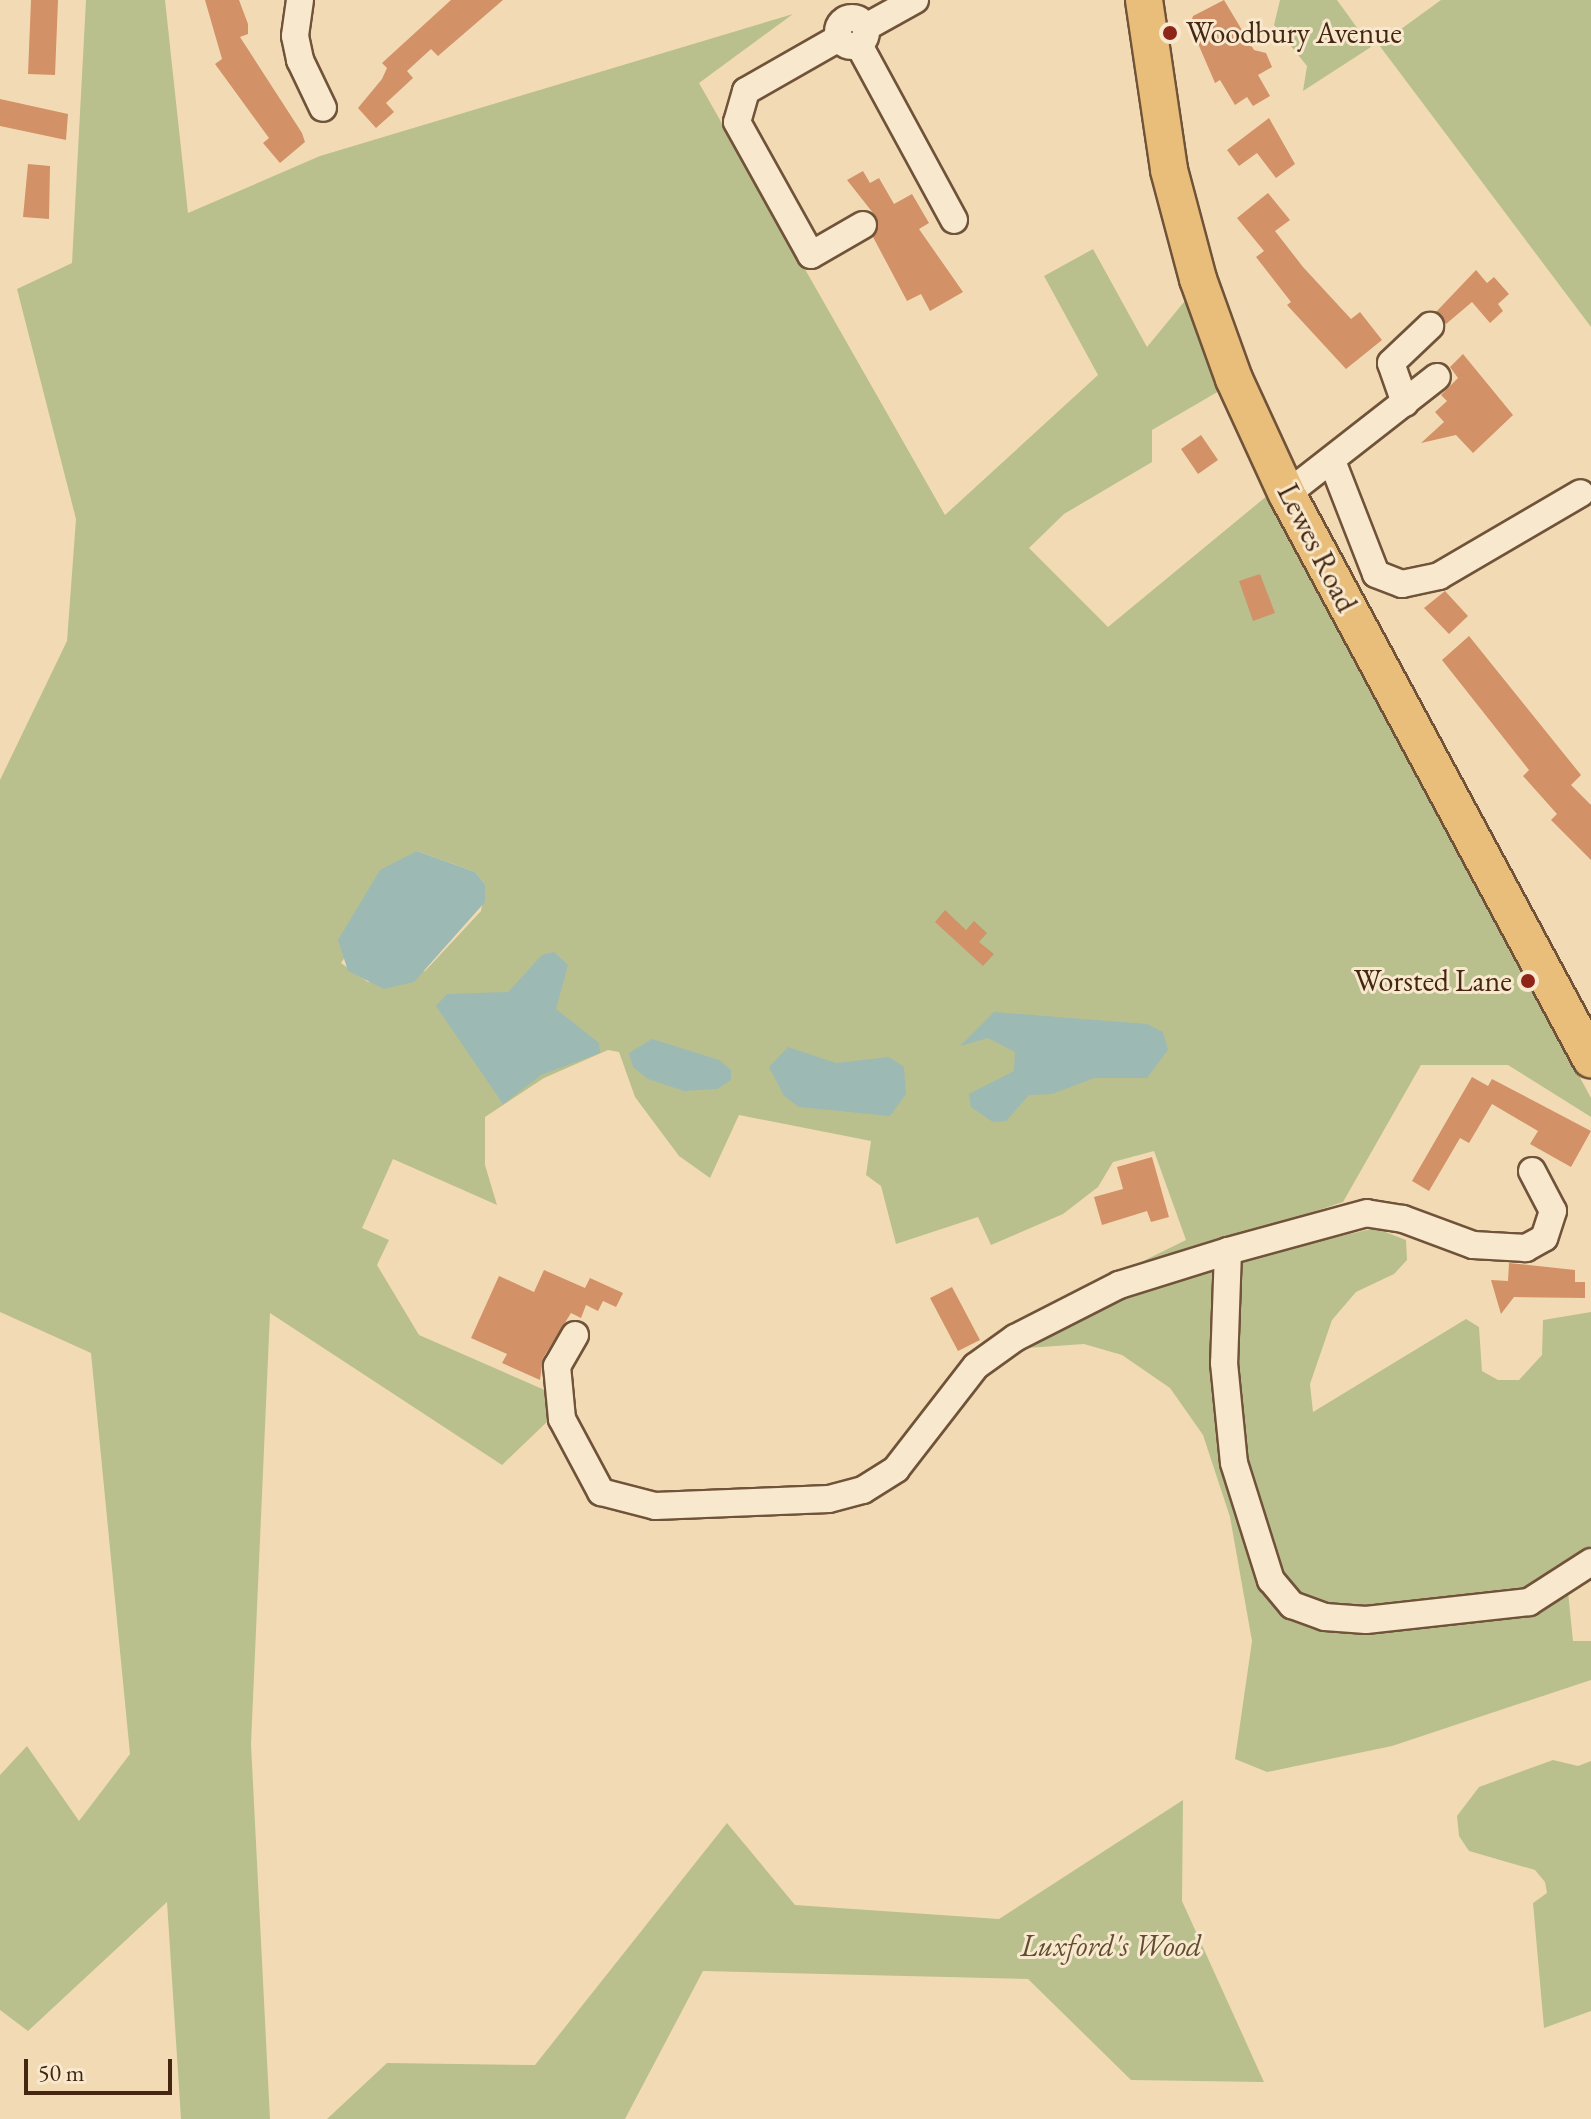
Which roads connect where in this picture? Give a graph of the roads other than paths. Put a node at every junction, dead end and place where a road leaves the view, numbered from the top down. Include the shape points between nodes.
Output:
1 (300, 0) edge
2 (915, 0) edge
3 (1144, 0) edge
4 (855, 37) junction
5 (325, 94) dead end
6 (954, 220) dead end
7 (863, 225) dead end
8 (1430, 326) dead end
9 (1437, 377) dead end
10 (1405, 403) junction
11 (1332, 461) junction
12 (1581, 493) dead end
13 (1287, 494) junction
14 (1591, 1059) edge
15 (1532, 1171) dead end
16 (1228, 1251) junction
17 (575, 1335) dead end
18 (1591, 1562) edge

1 - 5 street via 295,36
2 - 4 street
3 - 13 highway, Lewes Road via 1169,170 1198,279
4 - 6 street
4 - 7 street via 746,91 737,122 811,255
8 - 10 street via 1391,363
9 - 10 street
10 - 11 street
11 - 12 street via 1376,574 1402,584 1439,576
11 - 13 street
13 - 14 highway, Lewes Road
15 - 16 street via 1553,1211 1544,1238 1526,1248 1473,1245 1403,1219 1367,1213
16 - 17 street via 1119,1285 1015,1338 976,1366 896,1469 863,1490 829,1499 655,1506 601,1492 562,1419 557,1366
16 - 18 street via 1224,1363 1234,1463 1271,1580 1292,1605 1325,1617 1366,1620 1529,1602

